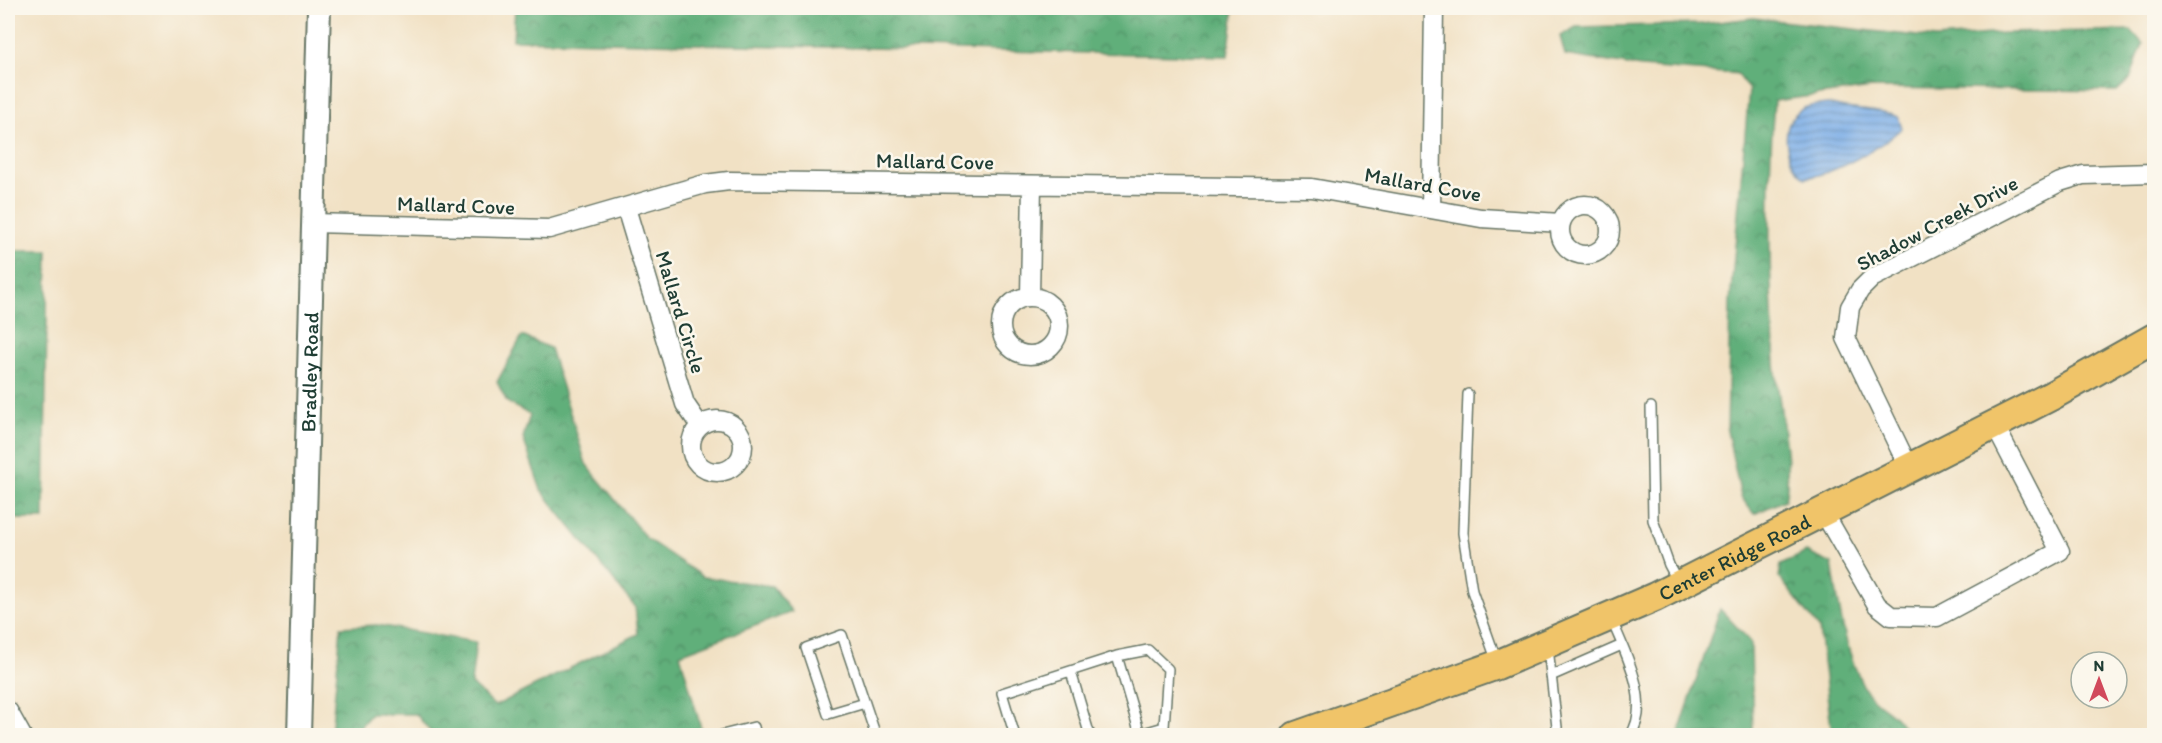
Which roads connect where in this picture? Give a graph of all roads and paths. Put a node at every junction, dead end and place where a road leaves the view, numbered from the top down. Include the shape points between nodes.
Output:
1 (319, 8) edge
2 (1434, 8) edge
3 (2154, 173) edge
4 (1032, 185) junction
5 (626, 208) junction
6 (1431, 209) junction
7 (312, 223) junction
8 (1561, 223) dead end
9 (1030, 296) dead end
10 (2154, 338) edge
11 (1468, 394) dead end
12 (1651, 407) dead end
13 (1994, 424) junction
14 (700, 426) dead end
15 (1909, 468) junction
16 (1823, 511) junction
17 (1680, 585) junction
18 (1611, 616) junction
19 (1547, 643) junction
20 (1622, 645) junction
21 (1117, 656) junction
22 (1497, 665) junction
23 (1071, 672) junction
24 (1551, 676) junction
25 (865, 703) junction
26 (8, 711) edge
27 (1136, 734) edge
28 (22, 735) edge
29 (299, 735) edge
30 (722, 735) edge
31 (756, 735) edge
32 (876, 735) edge
33 (1015, 735) edge
34 (1090, 735) edge
35 (1296, 735) edge
36 (1558, 735) edge
37 (1630, 735) edge

1 - 7 street, Bradley Road
2 - 6 street
3 - 15 street, Shadow Creek Drive via 2074,177 1872,278 1860,290 1850,307 1846,338
4 - 5 street, Mallard Cove via 729,181 705,184
4 - 6 street, Mallard Cove via 1312,188
4 - 9 street
5 - 7 street, Mallard Cove via 558,228 536,230
5 - 14 street, Mallard Circle via 685,404
6 - 8 street, Mallard Cove via 1480,218
7 - 29 street, Bradley Road
10 - 13 main road, Center Ridge Road
11 - 22 lane via 1463,533 1472,591
12 - 17 lane via 1653,520
13 - 15 main road, Center Ridge Road
13 - 16 street via 2060,551 1937,617 1891,616 1877,605
15 - 16 main road, Center Ridge Road
16 - 17 main road, Center Ridge Road
17 - 18 main road, Center Ridge Road
18 - 19 main road, Center Ridge Road
18 - 20 lane
19 - 22 main road, Center Ridge Road
19 - 24 lane
20 - 24 lane
20 - 37 lane via 1636,686 1639,710
21 - 23 lane
21 - 27 lane
21 - 27 lane via 1148,650 1168,669 1164,727
22 - 35 main road, Center Ridge Road
23 - 33 lane via 1002,693
23 - 34 lane
24 - 36 lane
25 - 25 lane via 842,635 806,648 828,714
25 - 32 lane
26 - 28 street
30 - 31 lane via 753,727

